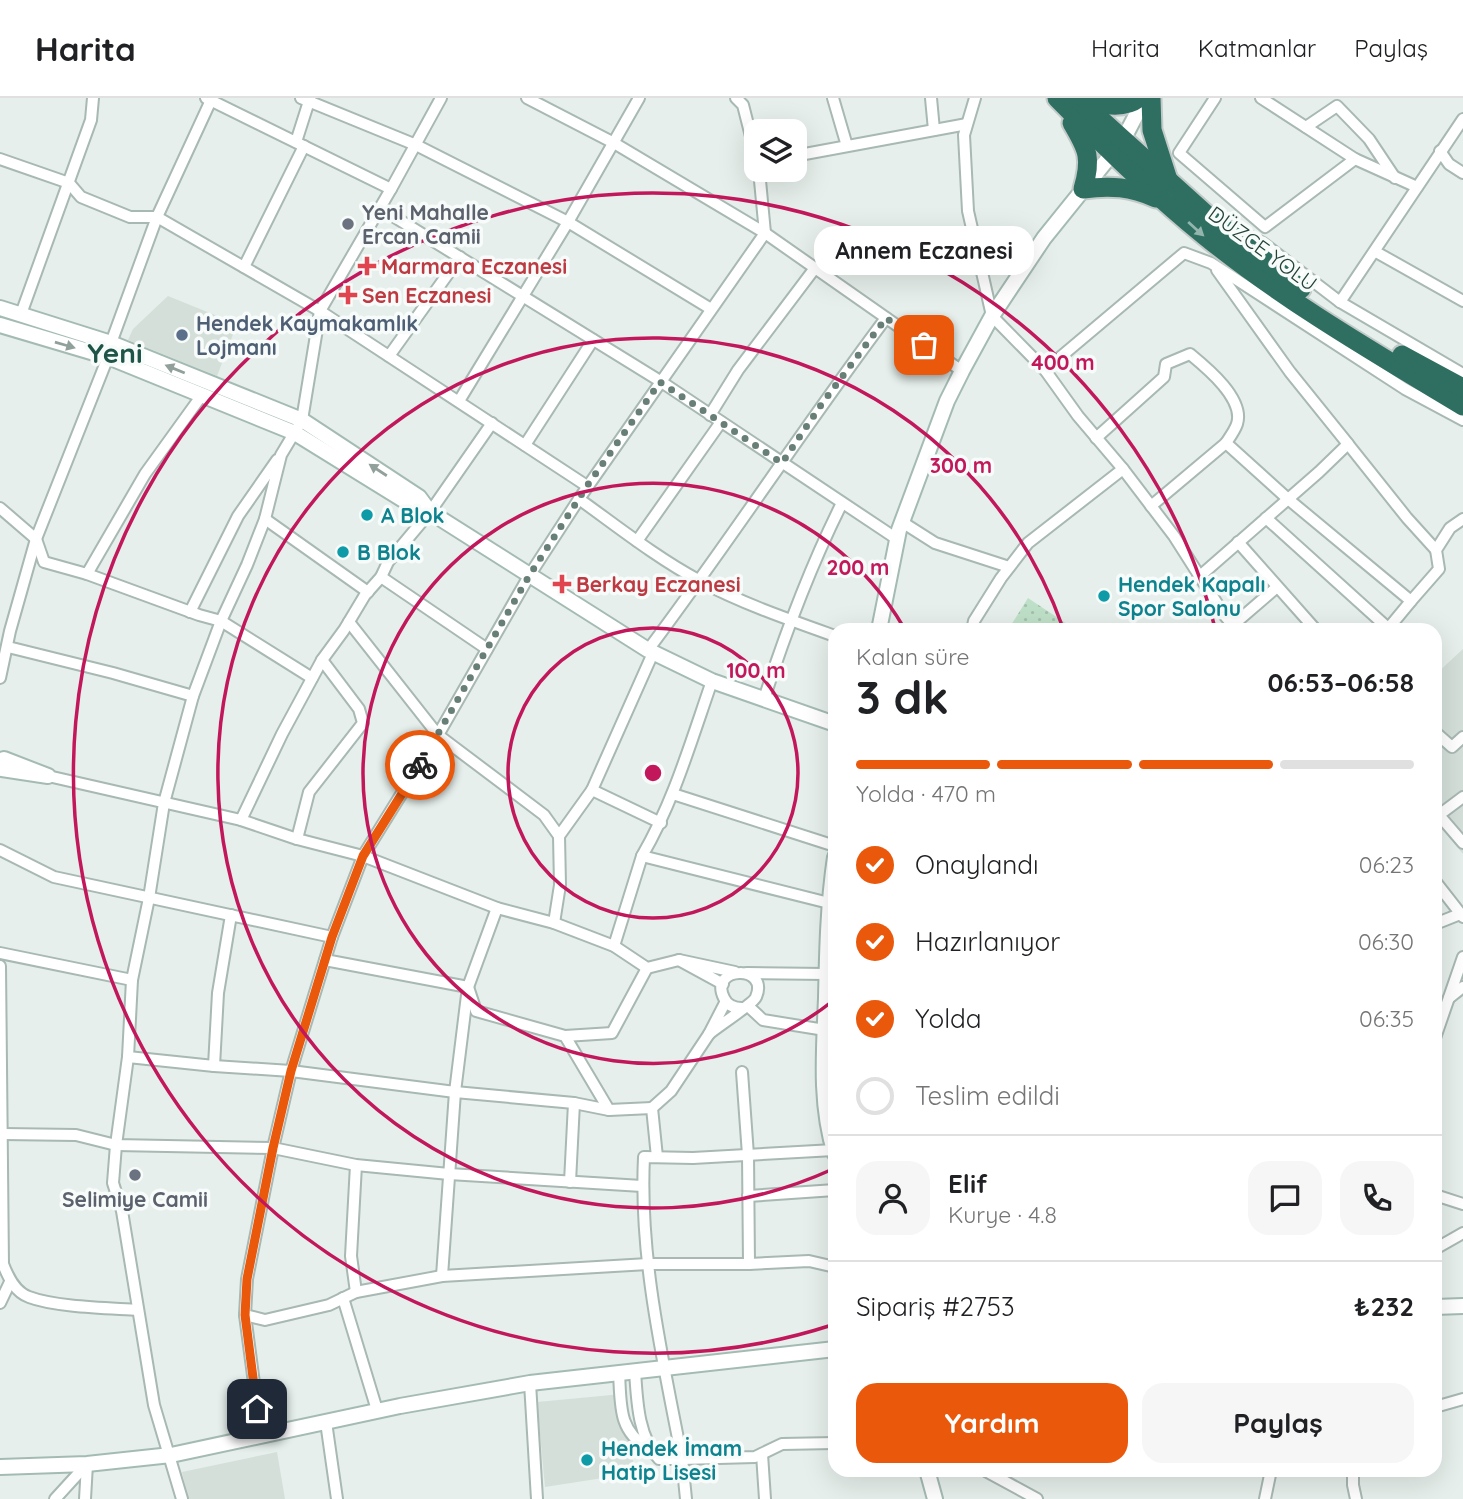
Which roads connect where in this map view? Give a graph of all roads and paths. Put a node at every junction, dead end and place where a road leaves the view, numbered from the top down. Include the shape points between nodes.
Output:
1 (441, 98) edge
2 (527, 98) edge
3 (639, 98) edge
4 (833, 98) edge
5 (931, 98) edge
6 (975, 98) edge
7 (1083, 98) edge
8 (1139, 98) edge
9 (1148, 98) edge
10 (1215, 98) edge
11 (1261, 98) edge
12 (90, 99) edge
13 (210, 99) edge
14 (307, 99) edge
15 (1064, 99) edge
16 (740, 100) edge
17 (540, 101) edge
18 (745, 119) edge
19 (967, 124) junction
20 (1462, 124) edge
21 (1306, 127) junction
22 (934, 131) junction
23 (614, 143) junction
24 (300, 144) junction
25 (416, 145) junction
26 (848, 146) junction
27 (1118, 146) junction
28 (1440, 151) junction
29 (807, 154) edge
30 (0, 159) edge
31 (1355, 159) junction
32 (1463, 173) edge
33 (1395, 177) junction
34 (1168, 181) junction
35 (760, 182) edge
36 (69, 183) junction
37 (1417, 187) junction
38 (391, 189) junction
39 (1083, 189) junction
40 (1167, 202) junction
41 (380, 208) junction
42 (1208, 216) junction
43 (157, 217) junction
44 (568, 222) junction
45 (765, 233) junction
46 (1376, 252) junction
47 (460, 257) junction
48 (1211, 262) junction
49 (244, 267) junction
50 (815, 268) junction
51 (522, 296) junction
52 (1463, 301) edge
53 (1340, 302) junction
54 (0, 308) edge
55 (711, 309) junction
56 (320, 311) junction
57 (21, 314) junction
58 (992, 316) junction
59 (886, 318) junction
60 (0, 325) edge
61 (593, 340) junction
62 (109, 350) junction
63 (388, 356) junction
64 (1045, 370) junction
65 (962, 372) junction
66 (1463, 374) edge
67 (660, 382) junction
68 (1463, 388) edge
69 (202, 395) junction
70 (459, 401) junction
71 (1463, 405) edge
72 (710, 415) junction
73 (1463, 420) edge
74 (720, 422) junction
75 (492, 423) junction
76 (298, 427) junction
77 (1096, 438) junction
78 (1226, 443) junction
79 (1348, 444) junction
80 (525, 445) junction
81 (281, 455) junction
82 (782, 463) junction
83 (1123, 469) junction
84 (587, 486) junction
85 (579, 499) junction
86 (1288, 499) junction
87 (842, 502) junction
88 (1151, 506) junction
89 (0, 508) edge
90 (430, 512) junction
91 (1266, 518) junction
92 (265, 519) junction
93 (1463, 519) edge
94 (902, 522) junction
95 (36, 539) junction
96 (897, 539) junction
97 (637, 541) junction
98 (1238, 542) junction
99 (1436, 550) junction
100 (1009, 567) junction
101 (87, 574) junction
102 (529, 576) junction
103 (1200, 576) junction
104 (381, 577) junction
105 (700, 581) junction
106 (1277, 587) junction
107 (368, 592) junction
108 (1410, 601) junction
109 (190, 612) junction
110 (789, 620) junction
111 (221, 621) junction
112 (349, 622) junction
113 (880, 623) edge
114 (974, 623) edge
115 (1232, 623) edge
116 (1240, 623) edge
117 (1310, 623) edge
118 (1381, 623) edge
119 (1393, 623) edge
120 (828, 634) edge
121 (8, 647) junction
122 (487, 649) junction
123 (651, 651) junction
124 (322, 660) junction
125 (0, 678) edge
126 (312, 678) junction
127 (712, 681) junction
128 (193, 696) junction
129 (764, 699) junction
130 (828, 722) edge
131 (438, 735) junction
132 (1463, 737) edge
133 (1442, 739) edge
134 (2, 763) edge
135 (48, 776) joint
136 (592, 790) junction
137 (673, 794) junction
138 (1463, 797) edge
139 (164, 803) junction
140 (1442, 813) edge
141 (1442, 818) edge
142 (241, 820) junction
143 (661, 823) junction
144 (559, 836) junction
145 (296, 839) junction
146 (1463, 843) edge
147 (828, 844) edge
148 (0, 850) edge
149 (363, 856) junction
150 (642, 856) junction
151 (1442, 890) edge
152 (149, 898) junction
153 (828, 903) edge
154 (497, 908) junction
155 (232, 915) junction
156 (1462, 916) edge
157 (1442, 922) edge
158 (554, 923) junction
159 (332, 937) junction
160 (614, 946) junction
161 (0, 953) edge
162 (1463, 957) edge
163 (325, 960) junction
164 (679, 961) junction
165 (0, 966) edge
166 (647, 968) junction
167 (828, 969) edge
168 (741, 973) junction
169 (827, 974) junction
170 (132, 980) junction
171 (723, 984) junction
172 (468, 987) junction
173 (1463, 987) edge
174 (1449, 999) junction
175 (726, 1001) junction
176 (745, 1007) junction
177 (1442, 1018) edge
178 (709, 1034) junction
179 (565, 1036) junction
180 (828, 1038) edge
181 (128, 1057) junction
182 (214, 1066) junction
183 (291, 1071) junction
184 (742, 1072) dead end
185 (455, 1092) junction
186 (574, 1103) junction
187 (652, 1108) junction
188 (609, 1110) junction
189 (3, 1135) junction
190 (116, 1145) junction
191 (273, 1148) junction
192 (828, 1152) edge
193 (748, 1155) junction
194 (657, 1157) junction
195 (356, 1165) junction
196 (449, 1174) junction
197 (570, 1182) junction
198 (642, 1186) junction
199 (828, 1190) edge
200 (748, 1196) junction
201 (1442, 1197) edge
202 (1463, 1204) edge
203 (1463, 1233) edge
204 (1442, 1245) edge
205 (648, 1264) junction
206 (748, 1264) junction
207 (828, 1266) edge
208 (6, 1276) edge
209 (442, 1276) junction
210 (356, 1292) junction
211 (343, 1298) junction
212 (0, 1303) edge
213 (1463, 1306) edge
214 (1442, 1307) edge
215 (138, 1310) junction
216 (245, 1315) junction
217 (828, 1350) edge
218 (665, 1368) junction
219 (635, 1371) junction
220 (619, 1373) junction
221 (530, 1383) junction
222 (1463, 1399) edge
223 (1442, 1405) edge
224 (377, 1410) junction
225 (326, 1422) junction
226 (261, 1436) junction
227 (828, 1443) edge
228 (648, 1448) junction
229 (762, 1454) junction
230 (171, 1455) junction
231 (682, 1459) junction
232 (87, 1464) junction
233 (0, 1467) edge
234 (930, 1477) edge
235 (997, 1477) edge
236 (1270, 1477) edge
237 (1353, 1477) edge
238 (55, 1499) edge
239 (85, 1499) edge
240 (182, 1499) edge
241 (337, 1499) edge
242 (537, 1499) edge
243 (686, 1499) edge
244 (765, 1499) edge
245 (935, 1499) edge
246 (1037, 1499) edge
247 (1265, 1499) edge
248 (1356, 1499) edge

1 - 25 street
2 - 17 street
3 - 23 street
4 - 26 street
5 - 22 street
6 - 19 street
7 - 8 highway via 1117,106
9 - 27 main road
9 - 34 highway via 1152,130
10 - 31 street via 1179,153 1265,227
11 - 21 street
12 - 36 street via 91,120
13 - 24 street
13 - 43 street
14 - 24 street
14 - 25 street
15 - 27 highway, DÜZCE YOLU
15 - 39 highway via 1088,154
16 - 18 street
17 - 23 street
19 - 22 street
19 - 58 street via 968,211
20 - 28 street
21 - 31 street
21 - 33 street via 1336,106 1369,139
22 - 26 street
23 - 44 street
23 - 45 street
24 - 38 street
24 - 49 street
25 - 38 street
25 - 44 street
26 - 29 street
27 - 34 highway
27 - 39 main road
27 - 40 highway, DÜZCE YOLU
28 - 32 street
28 - 37 street
30 - 36 street
31 - 33 street
33 - 37 street
34 - 42 highway
35 - 45 street
36 - 43 street via 81,197 130,218
36 - 57 street
37 - 46 street
38 - 41 street
39 - 40 highway via 1126,187
39 - 58 main road
40 -> 71 highway, DÜZCE YOLU via 1264,280
41 - 47 street
41 - 56 street
42 - 53 street via 1263,243
42 - 68 highway via 1281,275 1371,336
43 - 49 street
43 - 62 street
44 - 51 street
44 - 55 street
45 - 50 street
45 - 55 street
46 - 52 street
46 - 53 street
47 - 51 street
47 - 63 street
48 - 64 street via 1184,253
48 - 73 street via 1405,389
48 - 79 street
49 - 56 street
50 - 59 street
50 - 72 street
51 - 61 street
51 - 70 street
53 - 66 street
54 - 57 main road
55 - 67 street
56 - 63 street
56 - 76 street
57 - 62 main road
58 - 64 street
58 - 65 main road
59 - 65 street
59 - 82 street
60 -> 62 main road
61 - 67 street
61 - 80 street
62 - 69 main road
76 -> 62 main road
62 - 95 street
63 - 70 street
64 - 77 street
65 - 94 main road
67 - 72 street
67 - 84 street
69 - 76 main road
69 - 101 street via 145,474
70 - 75 street
72 - 74 street
74 - 82 street
74 - 97 street
75 - 80 street
75 - 90 street
76 - 81 street
76 - 90 main road via 419,497
77 - 78 street via 1164,377 1166,365 1190,354 1232,396 1239,411
77 - 83 street
78 - 86 street
78 - 88 street
79 - 86 street
79 - 99 street
80 - 84 street
81 - 92 street
81 - 109 street via 238,516
82 - 87 street
82 - 105 street
83 - 88 street
83 - 100 street via 1028,543
84 - 85 street
85 - 97 street
85 - 102 street
86 - 91 street
86 - 108 street
87 - 96 street
87 - 110 street
88 - 103 street
89 - 95 street
90 - 102 main road
90 - 104 street
91 - 98 street
91 - 118 street
92 - 107 street
92 - 111 street
93 - 99 street via 1450,528
94 - 96 main road
94 - 100 street via 935,543
95 - 101 street via 44,562
95 - 121 street
96 - 113 main road
97 - 105 street
98 - 103 street
98 - 106 street
99 - 108 street via 1439,569
100 - 114 street
101 - 109 street
102 - 122 street
102 - 123 main road
103 - 115 street
104 - 107 street
104 - 122 street
105 - 110 street
105 - 123 street
106 - 116 street
106 - 117 street
107 - 112 street
108 - 119 street
109 - 111 street
110 - 120 street
110 - 129 street
111 - 126 street
111 - 128 street
112 - 124 street
112 - 131 street
121 - 125 street
121 - 128 street
122 - 131 street
123 - 127 main road
123 - 136 street
124 - 126 street
124 - 145 street via 359,709 363,723 309,792
126 - 142 street
127 - 129 main road
127 - 137 street
128 - 139 street
129 - 130 main road
131 - 144 street via 544,816
131 - 149 street
132 - 133 street via 1451,747
134 - 135 main road
135 - 139 street
136 - 143 street
136 - 144 street
137 - 143 street
137 - 147 street
138 - 140 street
139 - 142 street
139 - 152 street
141 - 146 street
142 - 145 street
143 - 150 street
144 - 158 street via 560,885
145 - 149 street
148 - 152 street via 54,877
149 - 154 street
149 - 159 street
150 - 153 street
150 - 160 street
151 - 156 street
152 - 155 street
152 - 170 street
154 - 158 street
154 - 172 street
155 - 159 street
155 - 182 street via 218,993
156 - 157 street
158 - 160 street
159 - 163 street
160 - 166 street
161 - 170 street
162 - 174 street
163 - 172 street
163 - 183 street
164 - 166 street
164 - 168 street
164 - 171 street
165 - 189 street
166 - 179 street via 611,1033
167 - 169 main road
168 - 169 street
168 - 171 street
168 - 176 street via 755,981 758,992
169 - 180 main road
170 - 181 street
171 - 175 street
172 - 179 street via 477,1011
172 - 185 street
173 - 174 street
174 - 177 street
175 - 176 street via 736,1008
175 - 178 street
176 - 178 street
176 - 180 street via 763,1020
178 - 187 street via 671,1091
179 - 188 street
181 - 182 street
181 - 190 street
182 - 183 street
183 - 185 street
183 - 191 street
184 - 193 street
185 - 186 street
185 - 196 street
186 - 188 street
186 - 197 street
187 - 188 street
187 - 194 street
189 - 190 street via 76,1135
189 - 208 street
190 - 191 street
190 - 215 street via 113,1184 122,1211
191 - 195 street
191 - 216 street via 247,1279
192 - 193 street
193 - 194 street
193 - 200 street
194 - 198 street via 644,1157
195 - 196 street
195 - 210 street via 351,1256
196 - 197 street
196 - 209 street
197 - 198 street
198 - 205 street
199 - 200 street
200 - 206 street
201 - 202 street
203 - 204 street
205 - 206 street
205 - 209 street
205 - 218 street
206 - 207 street via 810,1261
208 - 212 street
208 - 215 street via 27,1297
209 - 210 street
210 - 211 street
211 - 216 street via 329,1306 265,1320
211 - 224 street
213 - 214 main road
215 - 230 street via 153,1405
216 - 226 street
217 - 218 main road
218 - 219 main road
218 - 231 street
219 - 220 main road
219 - 228 street
220 - 221 main road
220 - 228 street via 624,1424 635,1440
221 - 224 main road
221 - 242 street
222 - 223 street
224 - 225 main road
225 - 226 main road
225 - 241 street
226 - 230 main road
227 - 229 street via 782,1444
228 - 231 street via 659,1459
229 - 231 street
229 - 244 street
230 - 232 main road
230 - 240 street
231 - 243 street
232 - 233 main road
232 - 238 street
232 - 239 street
234 - 245 main road
235 - 246 street
236 - 247 street
237 - 248 street

